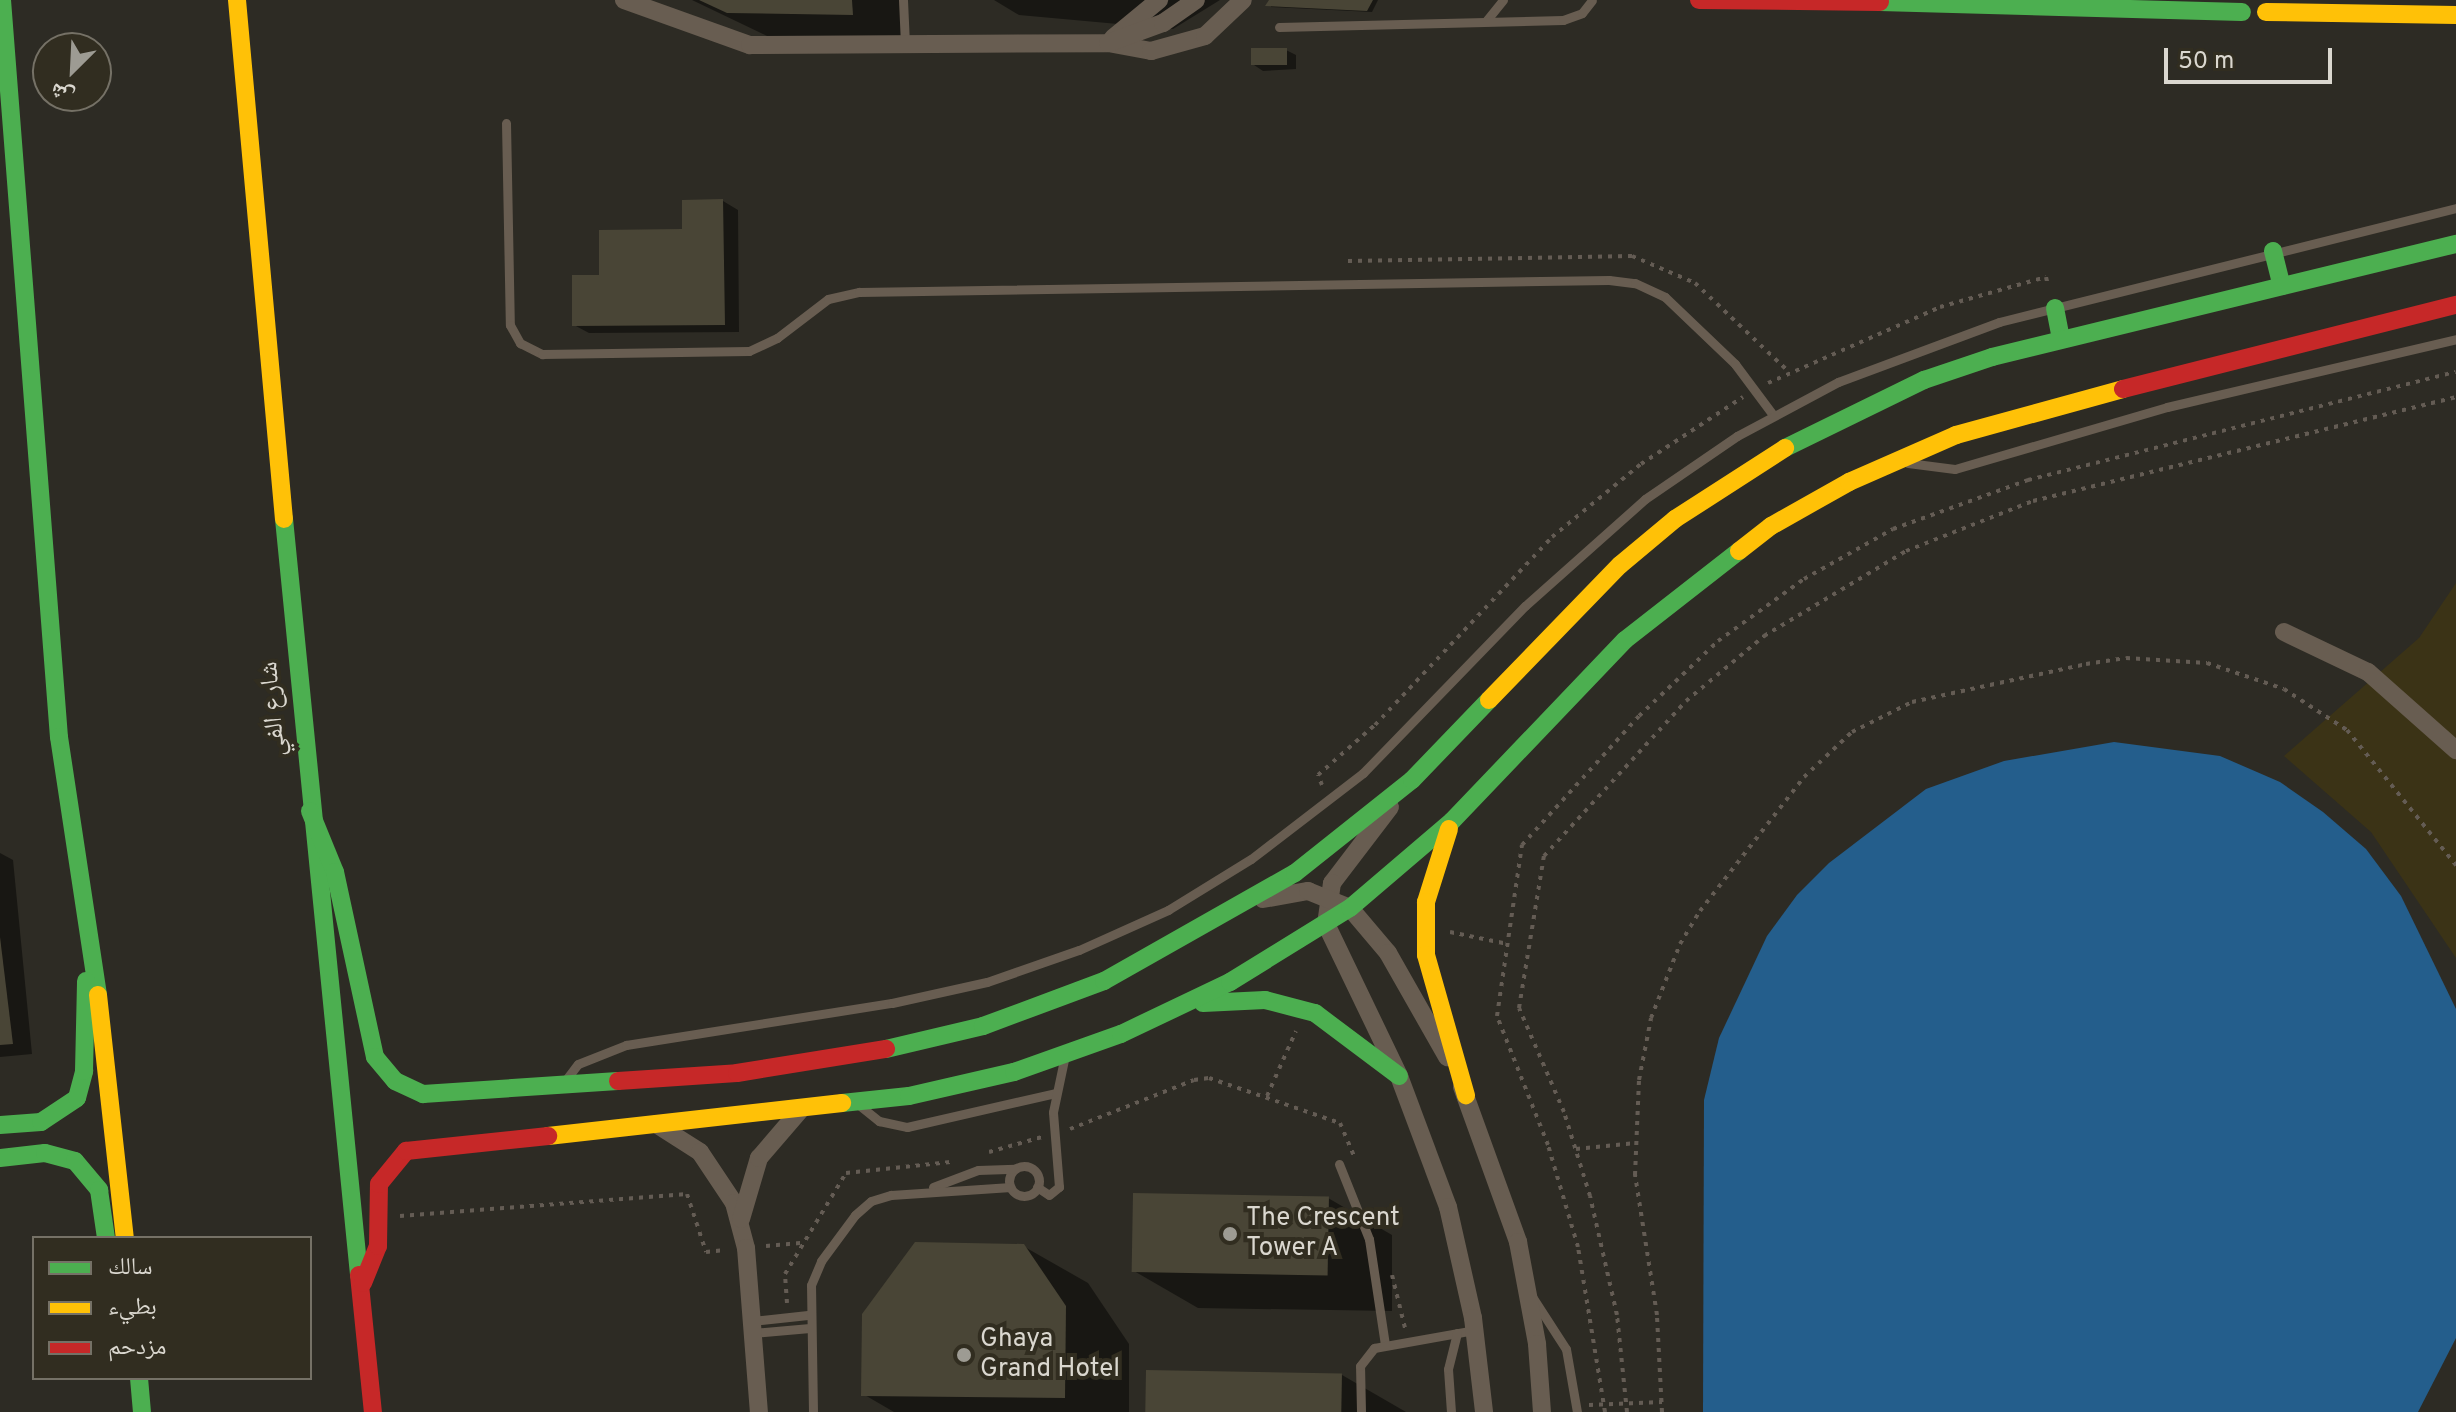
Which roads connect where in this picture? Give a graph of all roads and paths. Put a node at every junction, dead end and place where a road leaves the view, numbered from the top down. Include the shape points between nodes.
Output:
1 (2, 0) edge
2 (237, 0) edge
3 (624, 0) edge
4 (903, 0) edge
5 (1159, 0) edge
6 (1243, 0) edge
7 (1503, 0) edge
8 (1592, 0) edge
9 (1699, 0) edge
10 (1194, 2) edge
11 (644, 4) edge
12 (2237, 6) edge
13 (2271, 6) edge
14 (2456, 15) edge
15 (1486, 21) junction
16 (1219, 27) junction
17 (1279, 27) dead end
18 (1108, 43) junction
19 (905, 44) junction
20 (506, 123) dead end
21 (2456, 208) edge
22 (2456, 244) edge
23 (2273, 251) junction
24 (2282, 286) junction
25 (2456, 305) edge
26 (2055, 308) junction
27 (2061, 339) junction
28 (2456, 339) edge
29 (2456, 372) edge
30 (2456, 397) edge
31 (1773, 415) junction
32 (1897, 459) junction
33 (2284, 632) dead end
34 (2456, 750) edge
35 (1412, 780) junction
36 (310, 811) junction
37 (1452, 821) junction
38 (2456, 865) edge
39 (1328, 896) junction
40 (1248, 902) junction
41 (1350, 908) junction
42 (1326, 924) junction
43 (1425, 926) junction
44 (1508, 944) junction
45 (92, 954) junction
46 (1180, 1009) junction
47 (1065, 1056) junction
48 (1399, 1076) junction
49 (561, 1086) junction
50 (1055, 1093) junction
51 (1466, 1095) junction
52 (856, 1103) junction
53 (803, 1107) junction
54 (647, 1121) junction
55 (0, 1125) edge
56 (1054, 1133) junction
57 (1636, 1143) junction
58 (1576, 1149) junction
59 (979, 1155) dead end
60 (0, 1158) edge
61 (952, 1161) dead end
62 (1356, 1161) dead end
63 (1339, 1164) dead end
64 (1015, 1169) junction
65 (1011, 1187) junction
66 (1037, 1187) junction
67 (930, 1188) junction
68 (378, 1218) junction
69 (740, 1222) junction
70 (106, 1236) edge
71 (125, 1236) edge
72 (803, 1243) junction
73 (746, 1248) junction
74 (1389, 1264) dead end
75 (363, 1283) junction
76 (1529, 1292) junction
77 (808, 1315) junction
78 (788, 1317) junction
79 (1418, 1326) dead end
80 (752, 1327) junction
81 (810, 1328) junction
82 (1466, 1332) junction
83 (1385, 1345) junction
84 (139, 1380) edge
85 (1662, 1402) junction
86 (1604, 1403) junction
87 (1627, 1403) junction
88 (1576, 1409) edge
89 (142, 1412) edge
90 (373, 1412) edge
91 (759, 1412) edge
92 (813, 1412) edge
93 (1361, 1412) edge
94 (1451, 1412) edge
95 (1484, 1412) edge
96 (1542, 1412) edge
97 (1605, 1412) edge
98 (1627, 1412) edge
99 (1662, 1412) edge

1 - 45 street via 59,737
2 - 36 street, شارع الفي
3 - 11 street
4 - 19 lane
5 - 18 street
6 - 16 street
7 - 15 lane
8 - 15 lane via 1582,13 1563,20
9 - 12 street
10 - 16 street
10 - 18 street via 1163,23
11 - 19 street via 711,35 750,45
12 - 13 street
13 - 14 street
15 - 17 lane
16 - 18 street via 1170,49
18 - 19 street
20 - 31 lane via 510,325 520,343 542,354 749,351 777,338 828,299 859,292 1609,280 1635,283 1665,297 1720,348
21 - 23 lane
22 - 24 street
23 - 24 street
23 - 26 lane
24 - 27 street
25 - 32 street via 2014,416
26 - 27 street
26 - 31 lane via 1890,359
27 - 35 street via 1992,357 1885,397 1733,478 1620,565
28 - 32 lane via 2167,407 1955,469
29 - 44 path via 2028,480 1893,529 1804,579 1676,678 1522,845
30 - 58 path via 2063,493 1953,531 1850,581 1764,636 1697,691 1544,856 1519,1008
31 - 49 lane via 1689,467 1604,533 1525,606 1396,743 1329,802 1168,910 1079,950 987,982 892,1003 609,1049 578,1064
32 - 37 street via 1771,526 1625,640
33 - 34 street via 2368,672
35 - 39 street via 1340,871
35 - 40 street via 1295,873
36 - 49 street via 335,872 369,1042 383,1070 408,1089 438,1096
36 - 75 street, شارع الفي
37 - 41 street
37 - 43 street via 1431,874
38 - 57 path via 2366,747 2306,701 2247,673 2207,663 2126,658 1912,702 1872,721 1826,753 1700,911 1674,956 1651,1018 1639,1080
39 - 40 street via 1292,892
39 - 41 street
39 - 42 street
40 - 49 street via 1104,981 983,1026 797,1065
41 - 42 street
41 - 51 street via 1388,953
42 - 46 street
42 - 48 street
43 - 44 path
43 - 51 street via 1430,976
44 - 86 path via 1497,1016 1548,1145 1578,1247
45 - 55 street via 84,998 83,1080 77,1098 41,1122
45 - 71 street
46 - 47 street
46 - 48 street via 1236,999 1315,1013
47 - 50 lane
47 - 52 street via 962,1086
48 - 82 street via 1448,1207
50 - 52 lane via 907,1127 879,1121
50 - 56 lane
51 - 76 street via 1503,1192
52 - 53 street
53 - 54 street
53 - 69 street via 759,1158
54 - 68 street via 406,1151 379,1184
54 - 69 street via 684,1139 707,1159 725,1184
56 - 59 path
56 - 62 path via 1209,1078 1340,1123
56 - 66 lane via 1059,1187 1049,1195
57 - 58 path
57 - 85 path via 1638,1212 1655,1301
58 - 87 path via 1617,1315
60 - 70 street via 55,1154 85,1169 99,1190
61 - 72 path via 846,1173
63 - 83 lane via 1376,1265
64 - 65 lane
64 - 66 lane via 1033,1170
64 - 67 lane via 969,1172
65 - 66 lane via 1021,1195
65 - 67 lane
67 - 77 lane via 881,1197 862,1207 816,1269
68 - 73 path via 687,1194 706,1252
68 - 75 street via 375,1259
69 - 73 street
72 - 73 path
72 - 78 path via 785,1274
73 - 80 street
74 - 79 path via 1404,1328
75 - 90 street, شارع الفي
76 - 88 lane via 1566,1349
76 - 96 street
77 - 78 lane
77 - 81 lane
78 - 80 lane
80 - 81 lane
80 - 91 street
81 - 92 lane
82 - 83 lane
82 - 94 lane via 1449,1359
82 - 95 street
83 - 93 lane via 1365,1356 1360,1366
84 - 89 street
85 - 87 path
85 - 99 path
86 - 87 path
86 - 88 path
86 - 97 path
87 - 98 path

